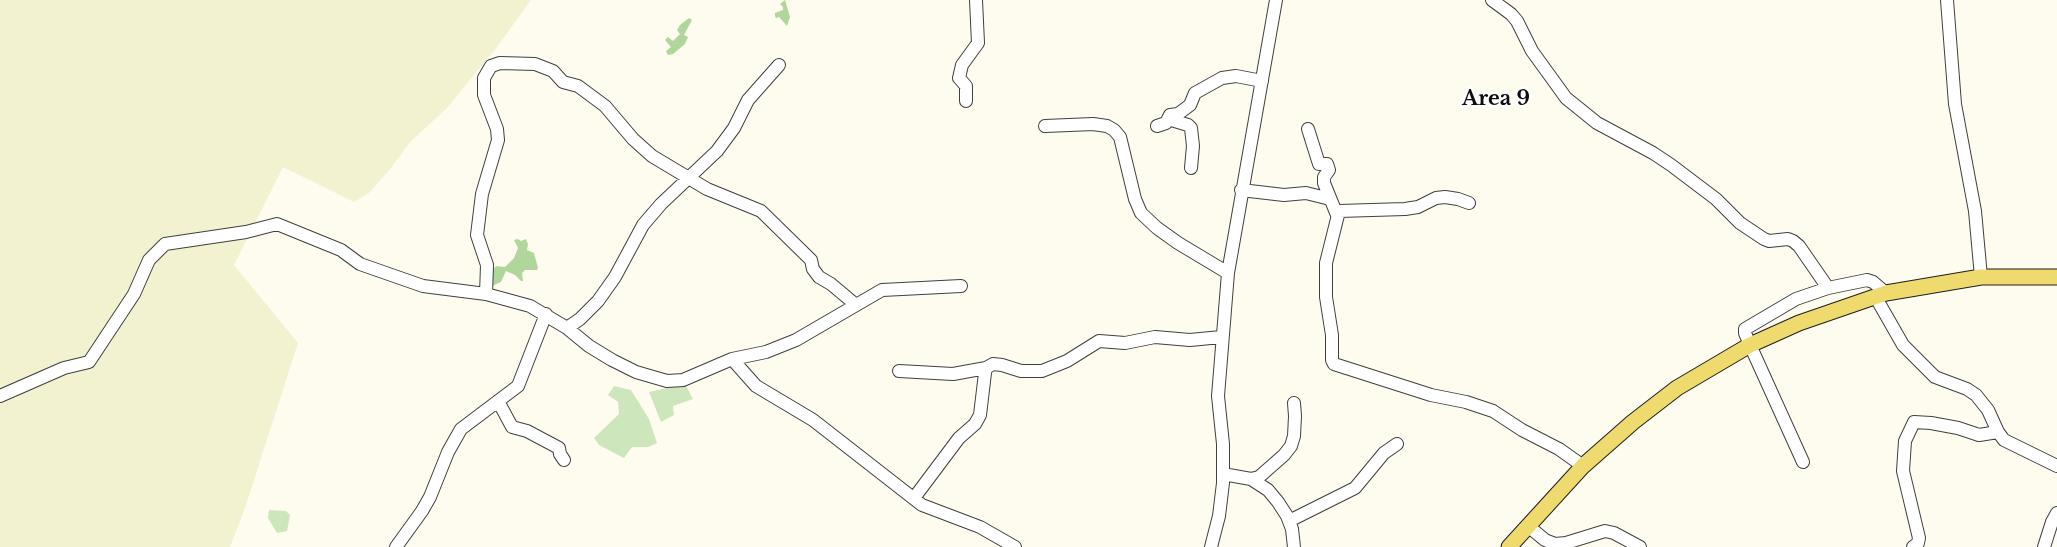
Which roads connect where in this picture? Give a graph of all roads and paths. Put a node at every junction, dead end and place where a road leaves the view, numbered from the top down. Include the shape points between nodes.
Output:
1 (976, 0) edge
2 (1276, 0) edge
3 (1492, 0) edge
4 (1947, 0) edge
5 (778, 65) dead end
6 (1262, 81) junction
7 (966, 101) dead end
8 (1045, 126) dead end
9 (1308, 129) dead end
10 (1191, 168) dead end
11 (690, 178) junction
12 (1241, 190) junction
13 (1330, 200) junction
14 (1469, 203) dead end
15 (1337, 215) junction
16 (1228, 273) junction
17 (1981, 277) junction
18 (2057, 277) edge
19 (961, 286) dead end
20 (1828, 288) junction
21 (486, 294) junction
22 (1880, 295) junction
23 (856, 305) junction
24 (546, 314) junction
25 (567, 328) junction
26 (1221, 337) junction
27 (1750, 345) junction
28 (732, 359) junction
29 (986, 368) junction
30 (900, 371) dead end
31 (0, 396) edge
32 (498, 401) junction
33 (1294, 403) dead end
34 (1998, 432) junction
35 (1397, 444) dead end
36 (564, 460) dead end
37 (1803, 462) dead end
38 (1583, 466) junction
39 (2057, 466) edge
40 (1223, 474) junction
41 (1251, 479) junction
42 (914, 498) junction
43 (2057, 512) edge
44 (1289, 522) junction
45 (1528, 526) junction
46 (396, 547) edge
47 (1015, 547) edge
48 (1211, 547) edge
49 (1294, 547) edge
50 (1509, 547) edge
51 (1640, 547) edge
52 (1913, 547) edge
53 (2044, 547) edge

1 - 7 street via 978,43 962,65 959,78 966,86
2 - 6 street
3 - 20 street via 1511,14 1532,51 1566,98 1597,123 1672,165 1716,199 1740,223 1764,239 1794,241
4 - 17 street via 1955,104 1975,212
5 - 11 street via 748,100 718,151
6 - 10 street via 1236,76 1222,78 1195,93 1190,105 1162,123 1192,128
6 - 12 street
8 - 16 street via 1094,124 1114,130 1120,137 1135,199 1142,212 1178,243
9 - 13 street via 1319,164 1327,164 1329,170 1324,183
11 - 21 street via 652,156 605,106 578,86 563,82 553,71 535,64 497,63 491,66 484,78 486,101 498,140 482,194 477,235 484,251
11 - 23 street via 707,189 761,211 811,260 819,277
11 - 25 street via 643,225 598,301
12 - 13 street via 1284,196 1306,194
12 - 16 street
13 - 15 street
14 - 15 street via 1445,197 1411,208 1365,212 1342,210
15 - 38 street via 1327,253 1326,288 1334,364 1493,411
16 - 26 street
17 - 18 main road
17 - 22 main road
19 - 23 street via 882,290
20 - 22 street via 1867,280 1873,282
20 - 27 street via 1796,299 1747,326 1744,332
21 - 24 street via 524,304
21 - 31 street via 418,285 360,264 341,250 277,224 165,244 149,260 134,294 88,362 64,368
22 - 27 main road via 1799,322
22 - 34 street via 1903,346 1935,377 1976,396 1988,410
23 - 28 street via 796,340 766,352
24 - 25 street
24 - 32 street via 518,386
25 - 28 street via 604,355 660,380 683,380
26 - 29 street via 1190,340 1155,337 1125,343 1099,341 1067,361 1042,370 1021,372 993,364
26 - 40 street via 1218,396
27 - 37 street
27 - 38 main road via 1677,388
28 - 42 street via 756,386 813,420
29 - 30 street via 953,374
29 - 42 street via 980,415
32 - 36 street via 512,427 560,448
32 - 46 street via 456,436 430,497
33 - 41 street via 1296,416 1291,446 1260,477
34 - 39 street via 2014,446
34 - 52 street via 1979,435 1949,426 1914,422 1905,441 1904,471 1919,538
35 - 44 street via 1384,453 1355,488
38 - 45 main road
40 - 41 street
40 - 48 street via 1219,516
41 - 44 street via 1268,490
42 - 47 street
43 - 53 street
44 - 49 street
45 - 50 main road
45 - 51 street via 1555,544 1605,531

